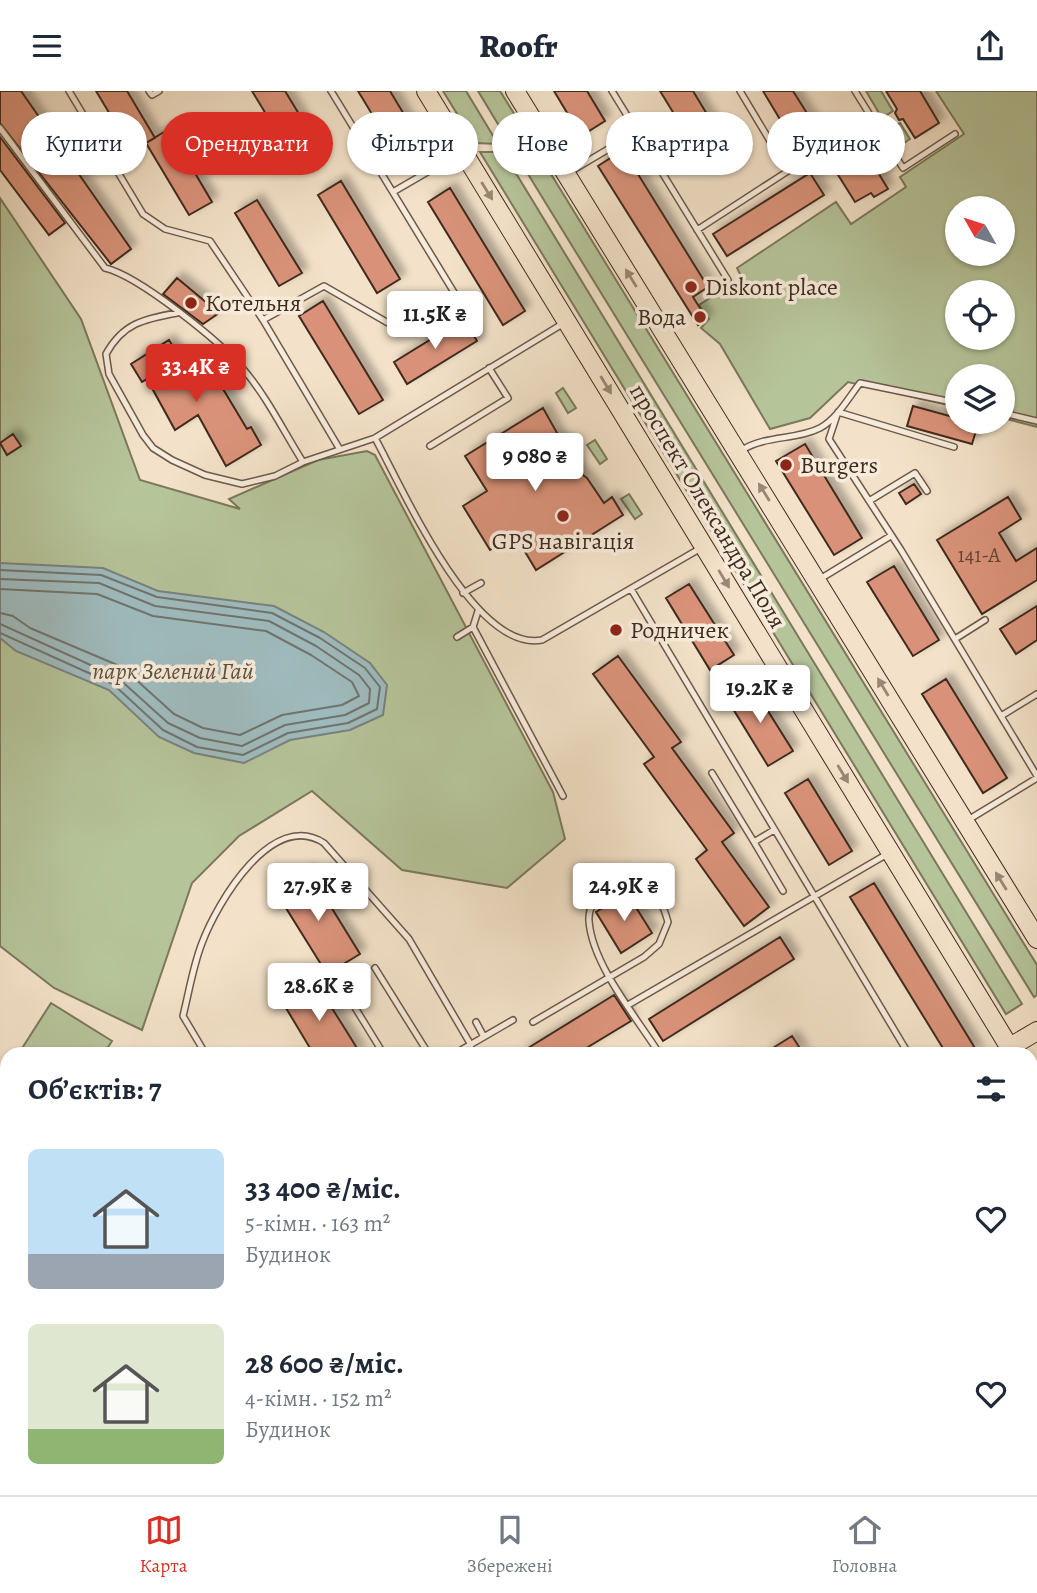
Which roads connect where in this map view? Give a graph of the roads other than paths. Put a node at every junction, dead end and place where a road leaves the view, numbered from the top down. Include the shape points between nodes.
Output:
1 (69, 91) edge
2 (149, 91) edge
3 (159, 91) edge
4 (331, 91) edge
5 (426, 91) edge
6 (515, 91) edge
7 (612, 91) edge
8 (740, 91) edge
9 (855, 91) edge
10 (439, 112) edge
11 (528, 112) edge
12 (625, 112) edge
13 (868, 112) edge
14 (0, 128) edge
15 (955, 134) dead end
16 (905, 167) edge
17 (423, 175) edge
18 (477, 175) edge
19 (568, 175) edge
20 (663, 175) edge
21 (393, 192) junction
22 (697, 230) junction
23 (728, 281) dead end
24 (457, 298) junction
25 (466, 312) dead end
26 (177, 313) junction
27 (263, 320) junction
28 (567, 322) junction
29 (489, 368) junction
30 (945, 401) edge
31 (838, 412) junction
32 (1015, 416) edge
33 (1037, 421) edge
34 (375, 438) junction
35 (430, 446) dead end
36 (954, 447) dead end
37 (339, 449) junction
38 (739, 451) junction
39 (303, 462) junction
40 (927, 491) dead end
41 (869, 501) junction
42 (889, 537) junction
43 (704, 546) junction
44 (818, 580) junction
45 (481, 583) dead end
46 (631, 589) junction
47 (463, 593) junction
48 (478, 611) junction
49 (985, 620) dead end
50 (473, 627) junction
51 (457, 636) dead end
52 (954, 639) junction
53 (1037, 694) edge
54 (1002, 716) junction
55 (712, 773) dead end
56 (1037, 777) edge
57 (563, 796) dead end
58 (965, 822) junction
59 (774, 831) junction
60 (754, 842) junction
61 (891, 852) junction
62 (783, 891) dead end
63 (815, 899) junction
64 (1037, 939) edge
65 (375, 968) dead end
66 (610, 976) junction
67 (343, 988) dead end
68 (628, 1005) junction
69 (513, 1020) dead end
70 (476, 1022) dead end
71 (533, 1022) dead end
72 (1037, 1031) edge
73 (484, 1037) junction
74 (471, 1045) junction
75 (201, 1047) edge
76 (379, 1047) edge
77 (424, 1047) edge
78 (467, 1047) edge
79 (653, 1047) edge
80 (904, 1047) edge
81 (1010, 1047) edge
82 (1016, 1047) edge

1 - 27 lane via 143,214 165,229 210,241
2 - 3 lane via 152,95
4 - 21 lane
5 - 10 main road, проспект Олександра Поля
6 - 11 main road
7 - 12 lane
8 - 22 lane via 788,171
9 - 13 lane
14 - 26 lane via 105,268 123,273
15 - 16 lane
17 - 21 lane
18 -> 28 main road, проспект Олександра Поля
38 -> 19 main road
20 - 22 lane
21 - 24 lane
22 - 23 lane
24 - 25 lane
24 - 27 lane via 402,331 324,286
26 - 39 lane via 245,371
26 - 39 lane via 135,322 120,333 106,354 109,374 147,442 188,468 242,484 275,476
27 - 37 lane
28 - 29 lane
28 -> 43 main road, проспект Олександра Поля
29 - 34 lane
29 - 35 lane via 508,398
30 - 31 lane via 860,383
31 - 36 lane
31 - 38 lane via 820,428 755,442
31 - 41 lane via 829,439
32 - 33 lane
34 - 37 lane
34 - 47 lane
37 - 39 lane
44 -> 38 main road
40 - 41 lane via 915,473
41 - 42 lane
42 - 44 lane
42 - 52 lane
43 - 46 lane
43 -> 61 main road, проспект Олександра Поля
58 -> 44 main road
45 - 47 lane
46 - 48 lane via 531,642 511,638
46 - 59 lane
47 - 48 lane
48 - 50 lane
49 - 52 lane
50 - 51 lane
50 - 57 lane
52 - 54 lane
53 - 54 lane
54 - 56 lane
55 - 60 lane
56 - 58 lane
64 -> 58 main road
59 - 60 lane
59 - 63 lane
60 - 62 lane
61 - 63 lane
61 - 81 main road, проспект Олександра Поля
63 - 68 lane
63 - 80 lane
65 - 77 lane
66 - 66 lane via 591,936 590,906 611,886 646,885 663,906 666,933 644,957
66 - 68 lane
66 - 71 lane
67 - 76 lane
68 - 79 lane
69 - 73 lane
70 - 73 lane
72 - 82 main road
73 - 74 lane
74 - 75 lane via 409,939 324,843 312,835 298,834 280,838 255,859 215,916 202,944 183,1016
74 - 78 lane

